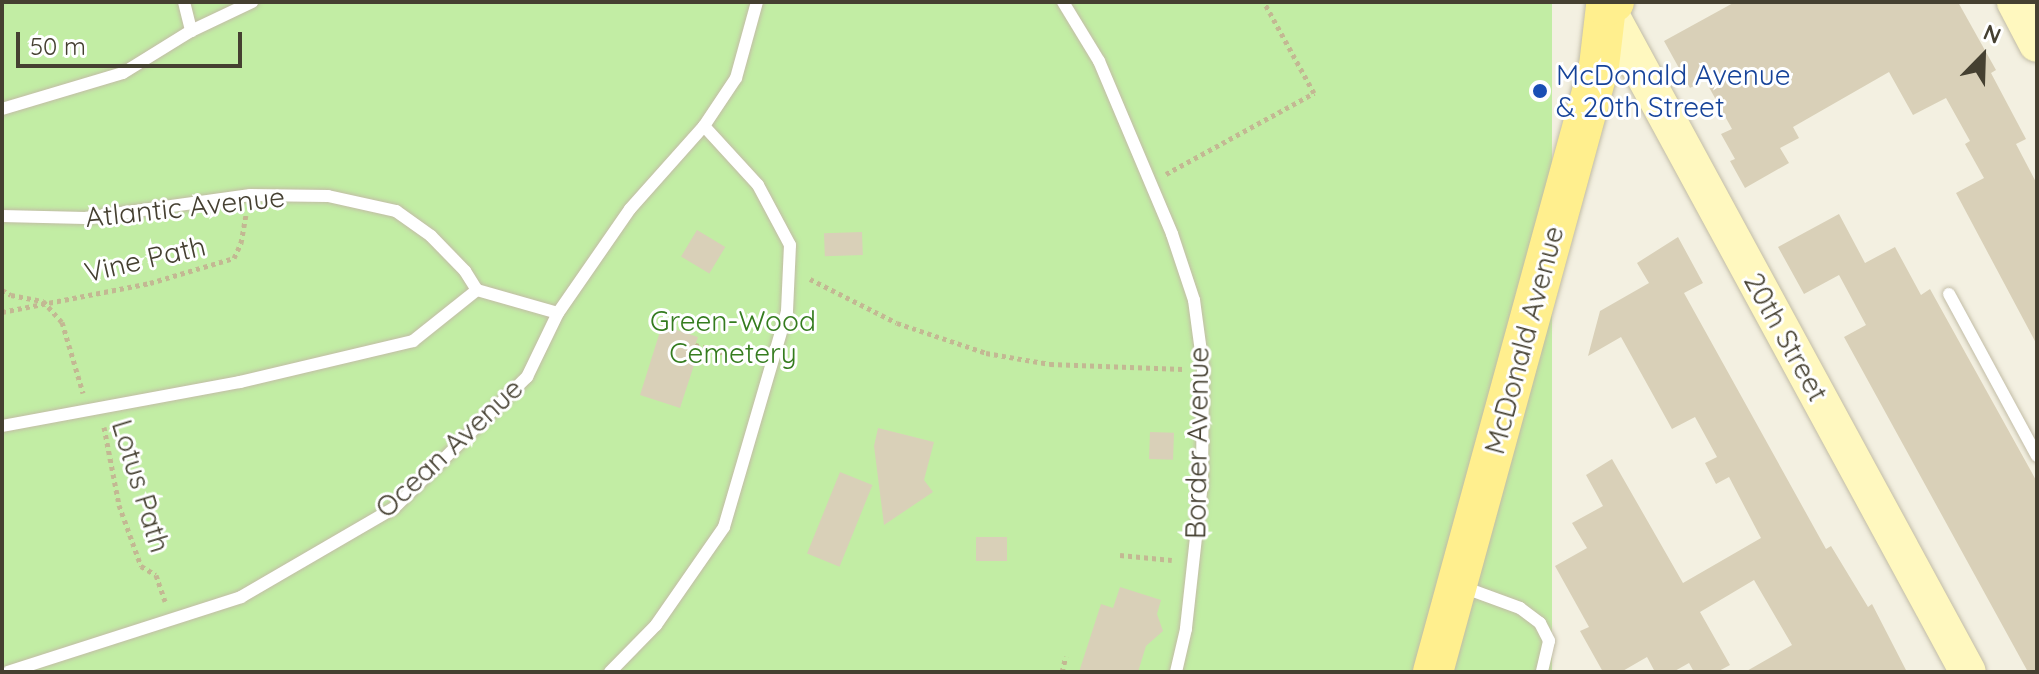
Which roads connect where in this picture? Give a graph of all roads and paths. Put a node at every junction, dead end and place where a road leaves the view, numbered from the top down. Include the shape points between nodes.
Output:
1 (184, 2) edge
2 (252, 2) edge
3 (757, 2) edge
4 (1063, 2) edge
5 (1264, 2) edge
6 (2015, 2) edge
7 (1608, 3) edge
8 (191, 31) junction
9 (2037, 44) edge
10 (2, 109) edge
11 (704, 126) junction
12 (1151, 182) junction
13 (250, 195) junction
14 (2, 216) edge
15 (791, 269) junction
16 (2, 290) edge
17 (477, 290) junction
18 (1949, 294) dead end
19 (43, 301) junction
20 (2, 312) edge
21 (558, 313) junction
22 (695, 345) dead end
23 (771, 366) junction
24 (1203, 367) junction
25 (88, 409) junction
26 (2, 426) edge
27 (2037, 456) edge
28 (1120, 555) dead end
29 (1193, 562) junction
30 (1456, 585) junction
31 (173, 621) junction
32 (1066, 656) dead end
33 (8, 672) edge
34 (610, 672) edge
35 (1062, 672) edge
36 (1176, 672) edge
37 (1433, 672) edge
38 (1542, 672) edge
39 (1968, 672) edge

1 - 8 lane
2 - 8 lane
3 - 11 lane, Ocean Avenue via 736,78
4 - 12 lane, Border Avenue via 1099,61
5 - 12 path via 1314,93
6 - 9 main road
7 - 30 main road, McDonald Avenue via 1599,66
7 - 39 main road, 20th Street
8 - 10 lane via 123,73
11 - 15 lane via 758,185 790,245
11 - 21 lane, Ocean Avenue via 630,209
12 - 24 lane, Border Avenue via 1194,300
13 - 14 lane, Atlantic Avenue via 85,218
13 - 17 lane, Atlantic Avenue via 328,196 396,211 431,236
13 - 19 path, Vine Path via 234,258 150,283
15 - 23 lane via 787,311
15 - 24 path via 897,323 986,353 1089,366
16 - 19 path
17 - 21 lane
17 - 25 lane via 413,341 240,382
18 - 27 lane
19 - 20 path, Vine Path
19 - 25 path, Lotus Path via 62,322
21 - 31 lane, Ocean Avenue via 527,377 394,508 241,597
22 - 23 path
23 - 34 lane via 724,527 656,625
24 - 29 lane, Border Avenue via 1202,483
25 - 26 lane
25 - 31 path, Lotus Path via 102,418 119,505 141,566 156,575
28 - 29 path
29 - 36 lane, Border Avenue
30 - 37 main road, McDonald Avenue
30 - 38 lane via 1520,608 1540,623 1549,641
31 - 33 lane, Ocean Avenue
32 - 35 path

